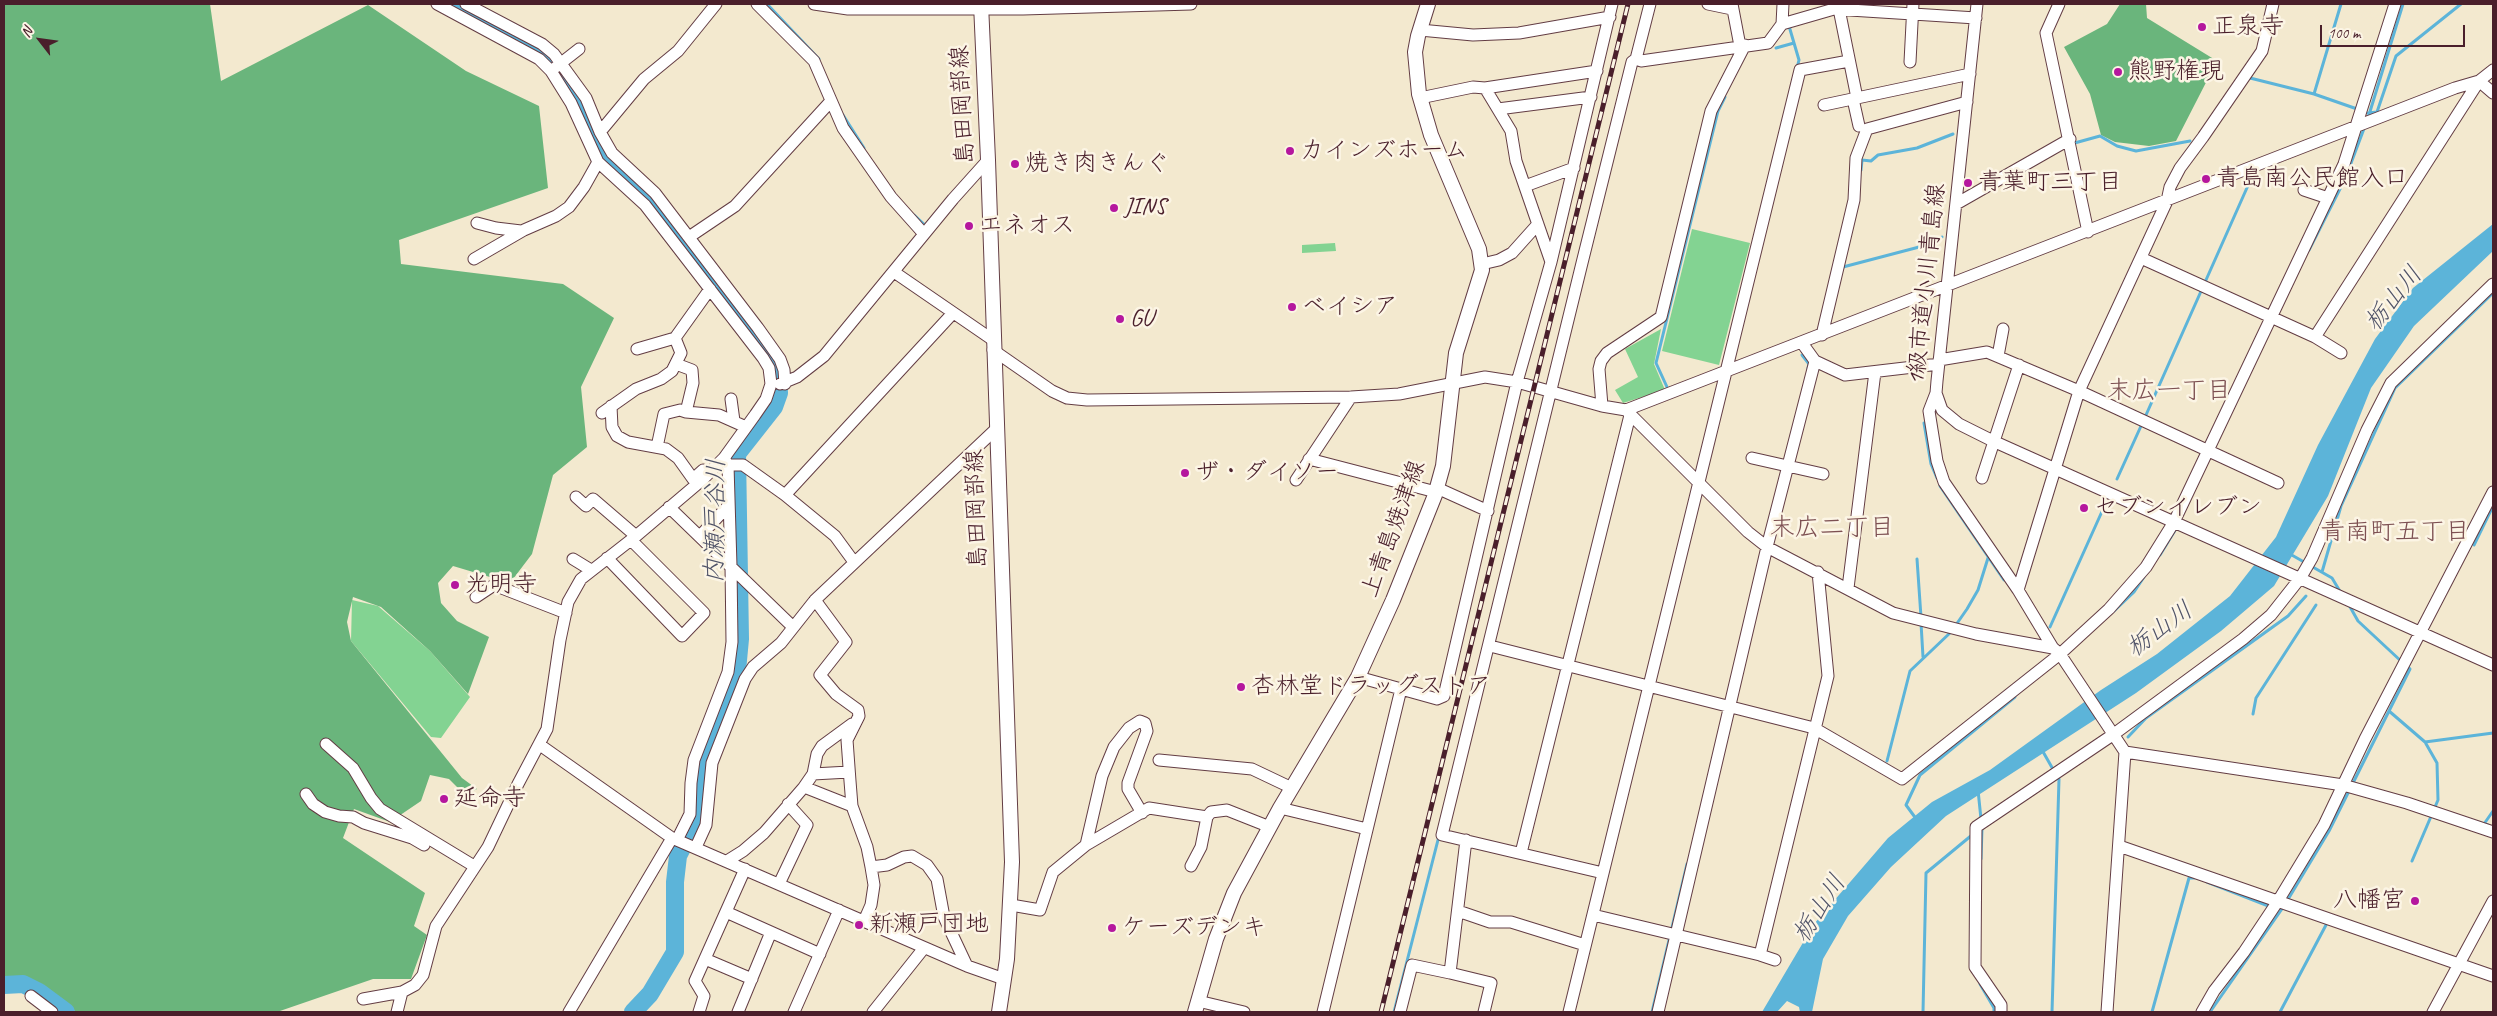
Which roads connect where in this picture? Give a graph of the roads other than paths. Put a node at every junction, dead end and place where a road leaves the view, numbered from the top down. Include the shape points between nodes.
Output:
1 (437, 4) edge
2 (466, 4) edge
3 (716, 4) edge
4 (757, 4) edge
5 (814, 4) edge
6 (1191, 4) edge
7 (1428, 4) edge
8 (1612, 4) edge
9 (1650, 4) edge
10 (1708, 4) edge
11 (1783, 4) edge
12 (1977, 4) edge
13 (2059, 4) edge
14 (2273, 4) edge
15 (2395, 4) edge
16 (1120, 5) edge
17 (950, 6) edge
18 (980, 6) edge
19 (1732, 6) edge
20 (1855, 7) edge
21 (1839, 9) junction
22 (1912, 9) edge
23 (1610, 17) junction
24 (1976, 18) junction
25 (1782, 24) junction
26 (1420, 30) junction
27 (542, 44) junction
28 (1742, 45) junction
29 (579, 49) dead end
30 (534, 57) junction
31 (1636, 59) junction
32 (1849, 61) junction
33 (1910, 62) dead end
34 (562, 63) junction
35 (2493, 70) edge
36 (551, 71) junction
37 (1597, 71) junction
38 (1970, 74) junction
39 (2479, 82) junction
40 (1485, 88) junction
41 (581, 90) junction
42 (2493, 93) edge
43 (1591, 96) junction
44 (568, 98) junction
45 (1420, 98) junction
46 (1855, 99) junction
47 (831, 101) junction
48 (1967, 102) junction
49 (1824, 105) dead end
50 (1498, 109) junction
51 (1859, 126) dead end
52 (2358, 127) junction
53 (600, 132) junction
54 (2070, 139) junction
55 (612, 153) junction
56 (988, 160) junction
57 (599, 163) junction
58 (1574, 168) junction
59 (1525, 186) junction
60 (2304, 190) dead end
61 (2328, 198) junction
62 (2167, 201) junction
63 (1956, 204) junction
64 (477, 223) dead end
65 (1538, 224) junction
66 (521, 231) junction
67 (2088, 232) junction
68 (924, 234) junction
69 (689, 237) junction
70 (705, 258) junction
71 (2141, 258) junction
72 (474, 259) dead end
73 (1551, 262) junction
74 (1482, 264) junction
75 (693, 267) junction
76 (894, 272) junction
77 (2493, 284) edge
78 (1948, 286) junction
79 (710, 289) junction
80 (953, 313) junction
81 (2270, 317) junction
82 (2003, 329) dead end
83 (1822, 335) junction
84 (675, 338) junction
85 (2315, 338) junction
86 (1802, 343) junction
87 (993, 345) junction
88 (637, 349) dead end
89 (2341, 353) dead end
90 (1998, 356) junction
91 (1815, 361) junction
92 (1939, 362) junction
93 (676, 364) junction
94 (2019, 365) junction
95 (1726, 372) junction
96 (1875, 372) junction
97 (1517, 382) junction
98 (771, 384) junction
99 (785, 384) junction
100 (1452, 386) junction
101 (2079, 391) junction
102 (1551, 393) junction
103 (1936, 393) junction
104 (1351, 397) junction
105 (731, 399) dead end
106 (1602, 406) junction
107 (686, 412) junction
108 (1628, 412) junction
109 (740, 424) junction
110 (996, 429) junction
111 (1993, 441) junction
112 (657, 447) junction
113 (2212, 451) junction
114 (1752, 458) dead end
115 (1310, 459) junction
116 (726, 461) junction
117 (1785, 465) junction
118 (2054, 469) junction
119 (1823, 474) dead end
120 (1982, 478) dead end
121 (693, 479) junction
122 (1296, 480) dead end
123 (2278, 483) dead end
124 (1698, 484) junction
125 (1436, 490) junction
126 (2493, 492) edge
127 (785, 495) junction
128 (576, 498) dead end
129 (673, 504) junction
130 (729, 505) junction
131 (1488, 511) junction
132 (2174, 522) junction
133 (700, 536) junction
134 (634, 538) junction
135 (1763, 544) junction
136 (607, 558) junction
137 (574, 559) dead end
138 (854, 562) junction
139 (731, 566) junction
140 (591, 570) junction
141 (1818, 572) junction
142 (2301, 574) junction
143 (1848, 588) junction
144 (2018, 590) junction
145 (476, 597) dead end
146 (815, 600) junction
147 (566, 613) junction
148 (793, 627) junction
149 (2422, 632) junction
150 (1490, 646) junction
151 (2056, 651) junction
152 (2493, 664) edge
153 (1566, 665) junction
154 (1358, 677) junction
155 (1650, 687) junction
156 (1401, 689) junction
157 (1724, 706) junction
158 (856, 721) junction
159 (1814, 728) junction
160 (2113, 733) junction
161 (326, 744) dead end
162 (540, 745) junction
163 (2126, 752) junction
164 (1160, 760) dead end
165 (849, 772) junction
166 (813, 774) junction
167 (2343, 785) junction
168 (804, 787) junction
169 (1292, 788) junction
170 (306, 794) dead end
171 (788, 804) junction
172 (852, 806) junction
173 (1280, 808) junction
174 (1142, 812) junction
175 (1207, 818) junction
176 (1270, 827) junction
177 (1367, 829) junction
178 (2493, 832) edge
179 (674, 839) junction
180 (1466, 840) junction
181 (1086, 844) junction
182 (693, 846) junction
183 (2119, 846) junction
184 (1521, 853) junction
185 (727, 861) junction
186 (1191, 866) dead end
187 (871, 867) junction
188 (473, 868) junction
189 (745, 869) junction
190 (1603, 873) junction
191 (779, 884) junction
192 (2278, 901) junction
193 (2493, 902) edge
194 (1011, 905) junction
195 (839, 910) junction
196 (1458, 911) junction
197 (726, 912) junction
198 (1593, 915) junction
199 (864, 921) junction
200 (771, 932) junction
201 (1677, 936) junction
202 (1585, 945) junction
203 (924, 948) junction
204 (820, 954) junction
205 (1760, 955) junction
206 (705, 959) junction
207 (1775, 960) dead end
208 (2459, 964) junction
209 (967, 966) junction
210 (1450, 973) junction
211 (2493, 976) edge
212 (752, 979) junction
213 (1004, 979) junction
214 (402, 992) junction
215 (31, 996) dead end
216 (363, 999) dead end
217 (1196, 1007) edge
218 (52, 1012) edge
219 (397, 1012) edge
220 (569, 1012) edge
221 (699, 1012) edge
222 (738, 1012) edge
223 (794, 1012) edge
224 (873, 1012) edge
225 (998, 1012) edge
226 (1244, 1012) edge
227 (1323, 1012) edge
228 (1400, 1012) edge
229 (1484, 1012) edge
230 (1569, 1012) edge
231 (1658, 1012) edge
232 (2001, 1012) edge
233 (2107, 1012) edge
234 (2202, 1012) edge
235 (2433, 1012) edge

1 - 30 street
2 - 27 street
3 - 53 street via 678,51 644,79
4 - 47 street via 814,61
5 - 17 street via 848,9
6 - 16 street
7 - 26 main road, 上青島焼津線
8 - 23 street
9 - 31 street
10 - 19 street
11 - 25 street
12 - 24 street, 1級市道小川青島線
13 - 54 street via 2046,33
14 - 62 street via 2262,51 2180,168
15 - 52 street
16 - 18 street
17 - 18 street
18 - 56 main road, 島田岡部線
19 - 28 street
20 - 21 street
20 - 22 street
21 - 25 street
21 - 32 street
22 - 24 street
22 - 33 street
23 - 26 street via 1519,33 1473,35
23 - 37 street
24 - 38 street, 1級市道小川青島線
25 - 28 street via 1768,43
26 - 45 main road, 上青島焼津線 via 1416,52
27 - 30 street
27 - 34 street
28 - 31 street via 1642,61
28 - 106 street via 1712,111 1661,317 1607,353 1601,361 1598,369
29 - 34 street
30 - 36 street
31 - 102 street via 1630,71
32 - 46 street
32 - 95 street via 1800,70
34 - 36 street
34 - 41 street
35 - 39 street
36 - 44 street
37 - 40 street
37 - 43 street
38 - 46 street
38 - 48 street, 1級市道小川青島線
39 - 42 street
39 - 52 street via 2455,88
39 - 85 street
40 - 45 street via 1473,87
40 - 50 street
41 - 44 street
41 - 53 street
43 - 50 street
43 - 58 street
44 - 57 street
45 - 74 main road, 上青島焼津線 via 1430,135 1479,249
46 - 49 street
46 - 51 street
47 - 68 street via 843,128 890,197
47 - 69 street via 735,206
48 - 63 street, 1級市道小川青島線
48 - 83 street via 1867,129 1856,158 1854,200
50 - 59 street via 1511,131 1516,161
52 - 61 street
52 - 62 street
53 - 55 street
54 - 63 street
54 - 67 street
55 - 57 street
55 - 69 street via 655,192
56 - 68 street
56 - 87 main road, 島田岡部線
57 - 66 street via 569,206 556,216
57 - 75 street via 645,205
58 - 59 street
58 - 73 street
59 - 65 street
60 - 61 street
61 - 81 street
62 - 67 street
62 - 71 street
63 - 78 street, 1級市道小川青島線
64 - 66 street
65 - 73 street
65 - 74 street via 1512,253
66 - 72 street
67 - 78 street
68 - 76 street
69 - 70 street
70 - 75 street
70 - 99 street via 780,359
71 - 81 street
71 - 101 street
73 - 97 street
74 - 100 main road, 上青島焼津線 via 1481,278 1460,337
75 - 79 street
76 - 80 street
76 - 99 street via 824,356
77 - 142 street via 2391,383 2367,430 2312,558
78 - 83 street
78 - 92 street, 1級市道小川青島線
79 - 84 street
79 - 98 street via 763,358
80 - 87 street
80 - 127 street
81 - 85 street
81 - 113 street
82 - 90 street
83 - 86 street
84 - 88 street
84 - 93 street via 681,353
85 - 89 street
86 - 91 street
86 - 95 street
87 - 104 street via 1052,391 1068,398
87 - 110 main road, 島田岡部線
90 - 92 street via 1988,352
90 - 94 street
91 - 96 street via 1845,375
91 - 117 street
92 - 96 street
92 - 103 street, 1級市道小川青島線
93 - 107 street via 692,370 691,401
93 - 112 street via 661,379 636,389 606,409 617,436 628,442
94 - 101 street
94 - 111 street
95 - 108 street
95 - 124 street
96 - 143 street
97 - 100 street via 1485,378
97 - 102 street
97 - 131 street
98 - 99 street
98 - 109 street via 766,399
100 - 104 street
100 - 125 main road, 上青島焼津線 via 1443,466
101 - 113 street
101 - 118 street
102 - 106 street
102 - 150 street
103 - 111 street, 1級市道小川青島線 via 1942,410 1959,424
103 - 144 street via 1929,411 1937,461 1944,482
104 - 115 street
105 - 109 street
106 - 108 street
107 - 109 street via 719,415
107 - 112 street via 680,410 664,414
108 - 124 street
108 - 153 street
109 - 116 street
109 - 121 street
110 - 138 street
110 - 194 main road, 島田岡部線
111 - 118 street, 1級市道小川青島線
111 - 120 street
112 - 121 street via 678,458
113 - 123 street
113 - 132 street
114 - 117 street
115 - 122 street
115 - 125 street
116 - 127 street via 743,465
116 - 129 street
116 - 130 street
117 - 119 street
117 - 135 street
118 - 132 street, 1級市道小川青島線
118 - 144 street
121 - 129 street
124 - 135 street
124 - 155 street
125 - 131 street
125 - 154 main road, 上青島焼津線 via 1393,600
126 - 149 street
127 - 138 street via 835,536
128 - 134 street via 586,506 593,499
129 - 133 street
129 - 134 street
130 - 133 street
130 - 139 street
131 - 156 street via 1444,696 1437,699
132 - 142 street, 1級市道小川青島線
132 - 151 street via 2130,588
133 - 139 street
134 - 136 street
134 - 136 street via 704,613 682,636
135 - 141 street
135 - 157 street
136 - 140 street
137 - 140 street
138 - 146 street
139 - 148 street
139 - 179 street via 732,642 728,672 694,760 690,814
140 - 147 street via 580,579
141 - 143 street
141 - 159 street via 1829,670
142 - 149 street, 1級市道小川青島線 via 2331,592
142 - 160 street via 2271,615 2244,639
143 - 151 street via 1893,614
144 - 151 street
145 - 147 street via 494,585
146 - 148 street
146 - 158 street via 846,642 820,675 836,694 858,710
147 - 162 street via 547,729
148 - 182 street via 782,643 753,667 745,679 712,763 706,825
149 - 152 street, 1級市道小川青島線
149 - 167 street
150 - 153 street
150 - 180 street via 1442,835
151 - 159 street via 1902,779
151 - 160 street
153 - 155 street
153 - 184 street
154 - 156 street
154 - 169 main road, 上青島焼津線
155 - 157 street
155 - 190 street
156 - 177 street
157 - 159 street
157 - 201 street
158 - 165 street via 847,740
158 - 166 street via 822,746
159 - 205 street
160 - 163 street
160 - 232 street via 1976,827 1975,967 2001,1005
161 - 188 street via 354,768 380,808
162 - 179 street
162 - 188 street via 488,847
163 - 167 street
163 - 183 street
164 - 169 street via 1252,770
165 - 166 street
165 - 172 street
166 - 168 street
167 - 178 street
167 - 192 street via 2324,825
168 - 171 street
168 - 172 street
169 - 173 main road, 上青島焼津線
170 - 188 street via 325,812 353,817 412,838
171 - 185 street via 744,851
171 - 191 street via 807,825
172 - 187 street
173 - 176 main road, 上青島焼津線
173 - 177 street
174 - 175 street via 1149,808
174 - 181 street
174 - 181 street via 1128,789 1147,731 1146,723 1140,721 1129,728 1114,747 1102,776
175 - 176 street via 1211,812 1227,810
175 - 186 street via 1201,847
176 - 217 main road, 上青島焼津線 via 1234,893
177 - 227 street
179 - 182 street
179 - 220 street
180 - 184 street
180 - 196 street
181 - 194 street via 1053,872 1040,910
182 - 185 street
183 - 192 street
183 - 233 street
184 - 190 street
185 - 189 street
187 - 199 street via 874,885
187 - 209 street via 912,856 927,866 938,879 944,917
188 - 214 street via 436,926 423,975 415,985
189 - 191 street
189 - 197 street
190 - 198 street
191 - 195 street
192 - 208 street
192 - 234 street
193 - 208 street
194 - 213 main road, 島田岡部線
195 - 199 street
195 - 204 street
196 - 202 street via 1490,922 1511,922
196 - 210 street
197 - 200 street
197 - 206 street
198 - 201 street
198 - 202 street
199 - 203 street
200 - 204 street
200 - 212 street
201 - 205 street
201 - 231 street
202 - 230 street
203 - 209 street
203 - 224 street
204 - 223 street
205 - 207 street
206 - 212 street
206 - 221 street via 695,981 704,996
208 - 211 street
208 - 235 street
209 - 213 street
210 - 228 street via 1412,965
210 - 229 street via 1491,983
212 - 222 street
213 - 225 main road, 島田岡部線
214 - 216 street
214 - 219 street
215 - 218 street
217 - 226 street

